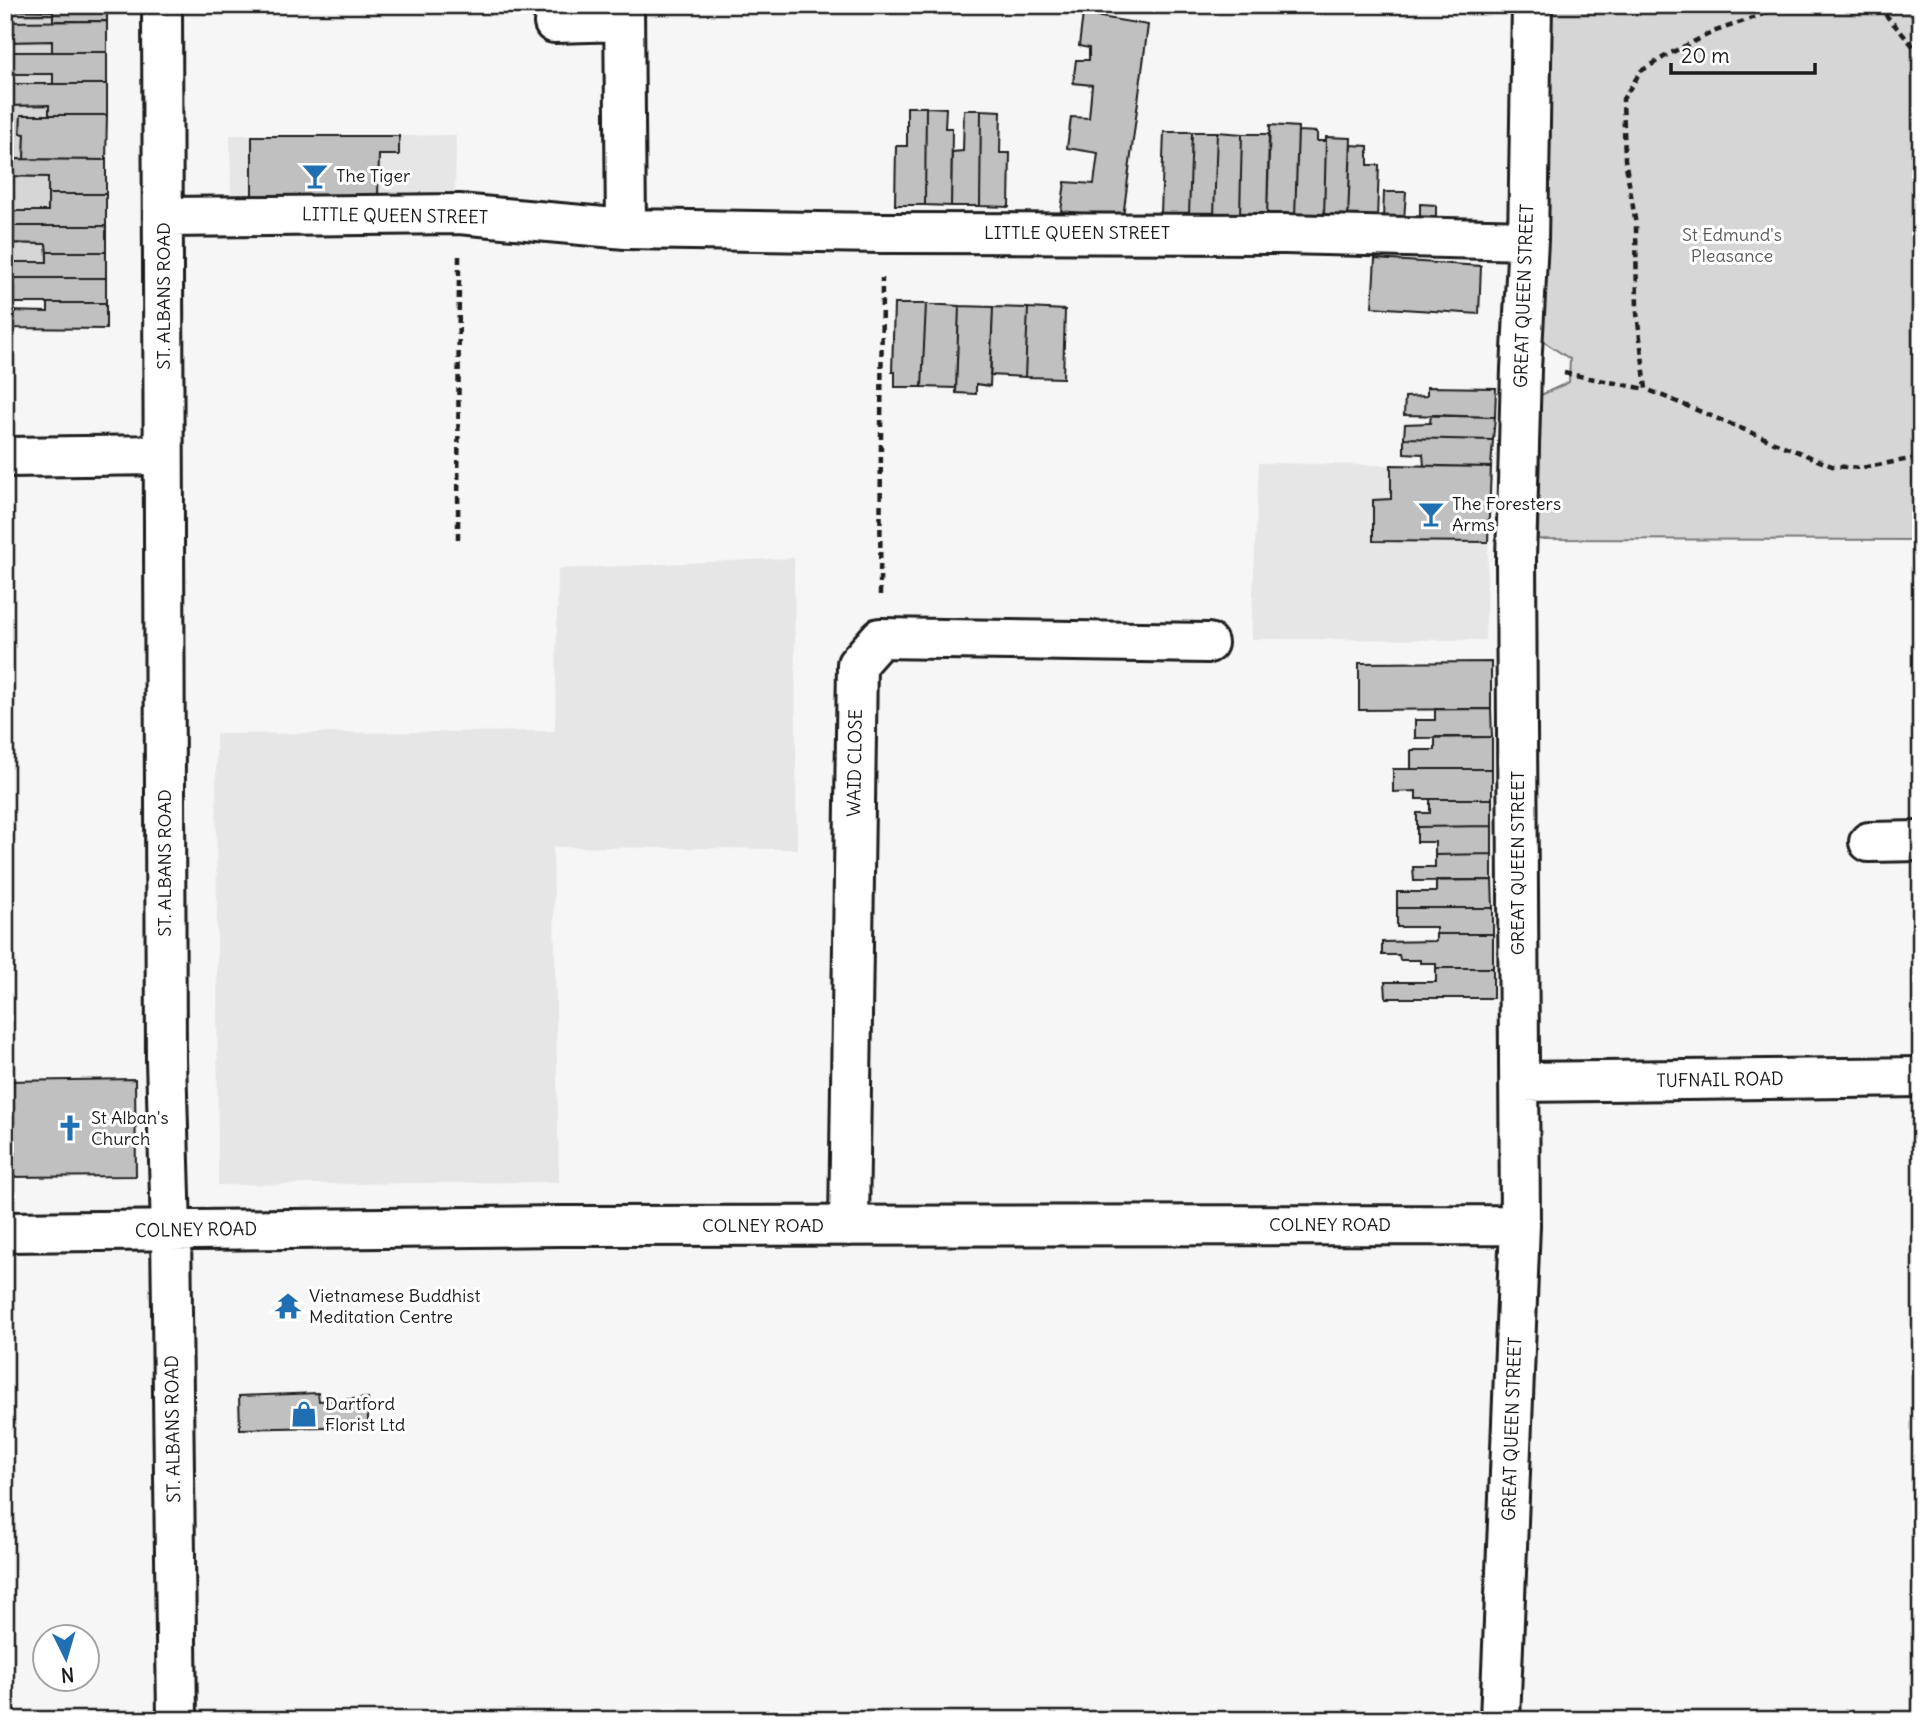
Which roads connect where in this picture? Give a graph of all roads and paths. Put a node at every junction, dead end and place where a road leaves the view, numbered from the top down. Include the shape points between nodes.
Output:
1 (162, 5) edge
2 (1532, 5) edge
3 (1789, 5) edge
4 (1877, 5) edge
5 (624, 13) edge
6 (554, 23) dead end
7 (1921, 55) edge
8 (459, 214) junction
9 (164, 217) junction
10 (626, 229) junction
11 (883, 233) junction
12 (1528, 240) junction
13 (1559, 372) dead end
14 (1646, 389) junction
15 (163, 455) junction
16 (5, 457) edge
17 (1921, 457) edge
18 (458, 539) dead end
19 (880, 638) junction
20 (1208, 643) dead end
21 (1921, 841) edge
22 (1869, 842) dead end
23 (1921, 1077) edge
24 (1520, 1082) junction
25 (1520, 1225) junction
26 (849, 1226) junction
27 (171, 1230) junction
28 (5, 1232) edge
29 (177, 1720) edge
30 (1500, 1720) edge

1 - 9 street, ST. ALBANS ROAD
2 - 12 street, GREAT QUEEN STREET
3 - 14 path via 1713,32 1669,54 1641,71 1623,99
4 - 7 path
5 - 6 street
5 - 10 street
8 - 9 street, LITTLE QUEEN STREET
8 - 10 street, LITTLE QUEEN STREET
8 - 18 path
9 - 15 street, ST. ALBANS ROAD
10 - 11 street, LITTLE QUEEN STREET
11 - 12 street, LITTLE QUEEN STREET
11 - 19 path
12 - 24 street, GREAT QUEEN STREET via 1516,560
13 - 14 path
14 - 17 path via 1832,466 1861,468
15 - 16 street
15 - 27 street, ST. ALBANS ROAD
19 - 20 street
19 - 26 street, WAID CLOSE via 857,664
21 - 22 street
23 - 24 street, TUFNAIL ROAD
24 - 25 street, GREAT QUEEN STREET
25 - 26 street, COLNEY ROAD
25 - 30 street, GREAT QUEEN STREET
26 - 27 street, COLNEY ROAD
27 - 28 street, COLNEY ROAD
27 - 29 street, ST. ALBANS ROAD

